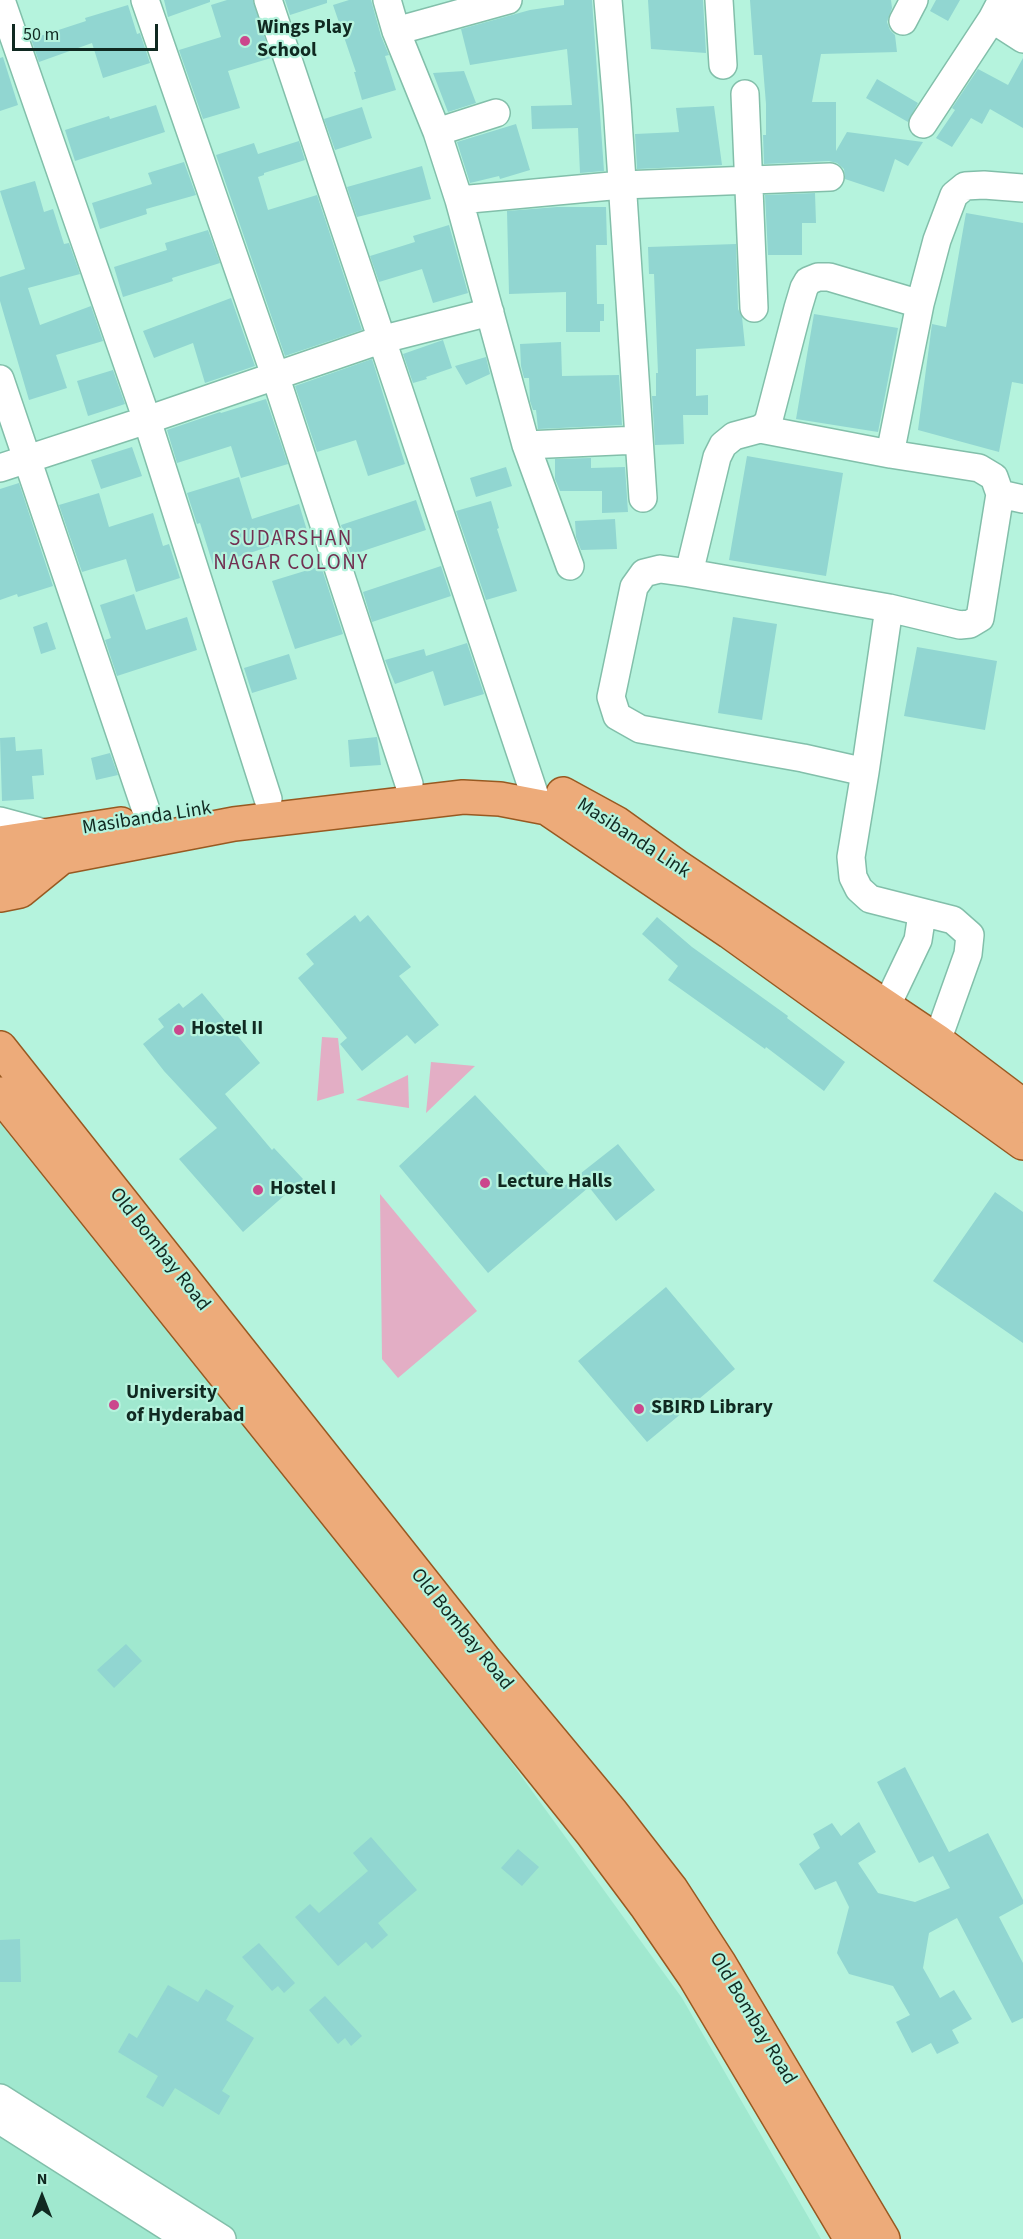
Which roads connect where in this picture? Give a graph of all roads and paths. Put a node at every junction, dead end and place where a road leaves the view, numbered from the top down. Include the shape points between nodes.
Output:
1 (1, 0) edge
2 (145, 0) edge
3 (268, 0) edge
4 (387, 0) edge
5 (508, 0) edge
6 (608, 0) edge
7 (719, 0) edge
8 (999, 6) edge
9 (1023, 13) edge
10 (396, 31) junction
11 (1023, 39) edge
12 (723, 65) dead end
13 (745, 94) dead end
14 (496, 113) dead end
15 (923, 124) dead end
16 (437, 132) junction
17 (830, 177) dead end
18 (747, 179) junction
19 (622, 185) junction
20 (1023, 188) edge
21 (459, 200) junction
22 (920, 304) junction
23 (754, 308) dead end
24 (490, 312) junction
25 (380, 340) junction
26 (275, 375) junction
27 (0, 379) edge
28 (147, 420) junction
29 (760, 429) junction
30 (639, 440) junction
31 (526, 445) junction
32 (890, 454) junction
33 (27, 459) junction
34 (0, 468) edge
35 (1011, 496) edge
36 (643, 498) dead end
37 (570, 566) dead end
38 (689, 573) junction
39 (889, 608) junction
40 (866, 772) junction
41 (410, 784) junction
42 (534, 793) junction
43 (268, 799) junction
44 (149, 819) junction
45 (0, 821) edge
46 (0, 843) edge
47 (57, 846) junction
48 (633, 850) junction
49 (0, 869) edge
50 (0, 896) edge
51 (922, 914) junction
52 (886, 1007) junction
53 (938, 1041) junction
54 (0, 1048) edge
55 (0, 1094) edge
56 (1023, 1106) edge
57 (1023, 1143) edge
58 (0, 2098) edge
59 (0, 2120) edge
60 (65, 2150) junction
61 (187, 2239) edge
62 (222, 2239) edge
63 (851, 2239) edge
64 (883, 2239) edge

1 - 28 street
2 - 26 street
3 - 25 street
4 - 10 street
5 - 10 street
6 - 19 street
7 - 12 street
8 - 9 street
8 - 11 street
8 - 15 street
10 - 16 street
13 - 18 street
14 - 16 street
16 - 21 street
17 - 18 street
18 - 19 street
18 - 23 street
19 - 21 street
19 - 30 street
20 - 22 street via 965,186 954,195
21 - 24 street
22 - 29 street via 829,277 808,281 768,423
22 - 32 street
24 - 25 street
24 - 31 street
25 - 26 street
25 - 42 street
26 - 28 street
26 - 41 street
27 - 33 street
28 - 33 street
28 - 43 street
29 - 32 street
29 - 38 street via 734,436 717,457
30 - 31 street
30 - 36 street
31 - 37 street
32 - 35 street via 979,468 994,477
33 - 34 street
33 - 44 street
35 - 39 street via 980,618 960,626
38 - 39 street
38 - 40 street via 660,569 644,573 634,587 610,697 617,716 640,729
39 - 40 street
40 - 51 street via 851,857 852,877 870,899
41 - 42 main road, Masibanda Link via 471,778
41 - 43 main road, Masibanda Link
42 - 47 main road via 500,799 453,798
42 - 48 main road, Masibanda Link via 555,790 606,818
43 - 44 main road, Masibanda Link
44 - 47 main road, Masibanda Link
45 - 47 street
46 - 47 main road, Masibanda Link
47 - 49 main road
47 - 50 main road via 20,891
48 - 52 main road, Masibanda Link
48 - 57 main road via 730,932
51 - 52 street via 918,940
51 - 53 street via 953,920 970,935 968,954
52 - 53 main road, Masibanda Link
53 - 56 main road, Masibanda Link
54 - 64 main road, Old Bombay Road via 461,1631 671,1889
55 - 63 main road, Old Bombay Road via 633,1888 695,1977
58 - 60 street
59 - 60 street
60 - 61 street
60 - 62 street

